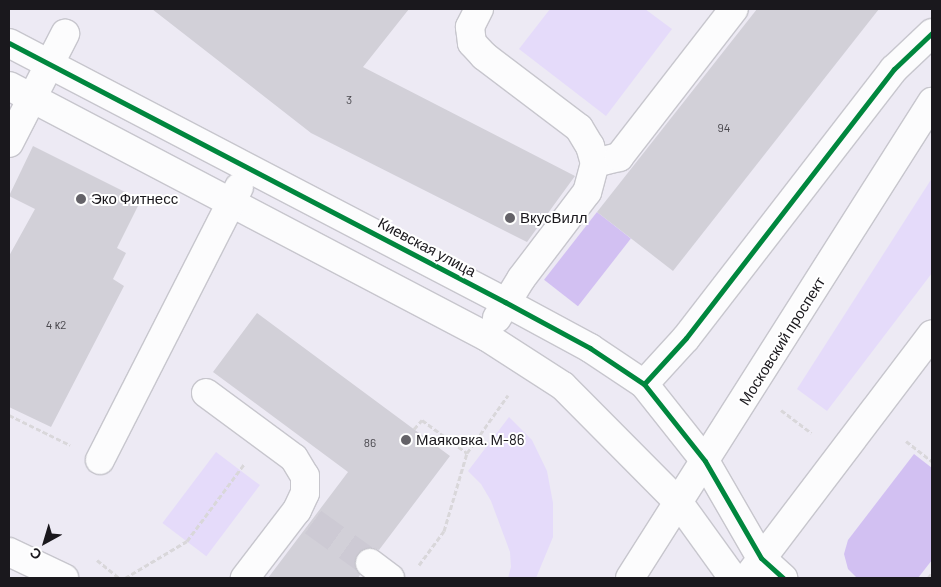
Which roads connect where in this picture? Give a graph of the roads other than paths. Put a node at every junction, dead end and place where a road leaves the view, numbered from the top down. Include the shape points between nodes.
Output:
1 (479, 9) edge
2 (734, 9) edge
3 (932, 32) edge
4 (65, 34) dead end
5 (9, 43) edge
6 (49, 64) junction
7 (20, 92) edge
8 (932, 102) edge
9 (9, 143) edge
10 (595, 163) junction
11 (250, 168) junction
12 (231, 203) junction
13 (506, 302) junction
14 (932, 334) edge
15 (487, 337) junction
16 (644, 384) junction
17 (206, 393) dead end
18 (100, 460) road end
19 (705, 462) junction
20 (679, 503) junction
21 (9, 552) edge
22 (754, 568) edge
23 (64, 578) edge
24 (245, 578) edge
25 (630, 578) edge
26 (732, 578) edge
27 (784, 578) edge

1 - 10 street via 470,27 472,43 484,56 580,128
2 - 10 street via 619,157
3 - 16 street via 894,69 692,331
4 - 6 street
5 - 6 street, Киевская улица
6 - 7 street
6 - 11 street, Киевская улица
7 - 9 street
7 - 12 street
8 - 19 street, Московский проспект
10 - 13 street via 587,192
11 - 12 street
11 - 13 street, Киевская улица
12 - 15 street
12 - 18 street
13 - 15 street
13 - 16 street, Киевская улица via 590,348
14 - 22 street
15 - 20 street via 563,386
16 - 19 street, Киевская улица
17 - 24 street via 294,458 305,476 305,516
19 - 20 street, Московский проспект
19 - 22 street, Киевская улица
20 - 25 street, Московский проспект
20 - 26 street
21 - 23 street
22 - 27 street

